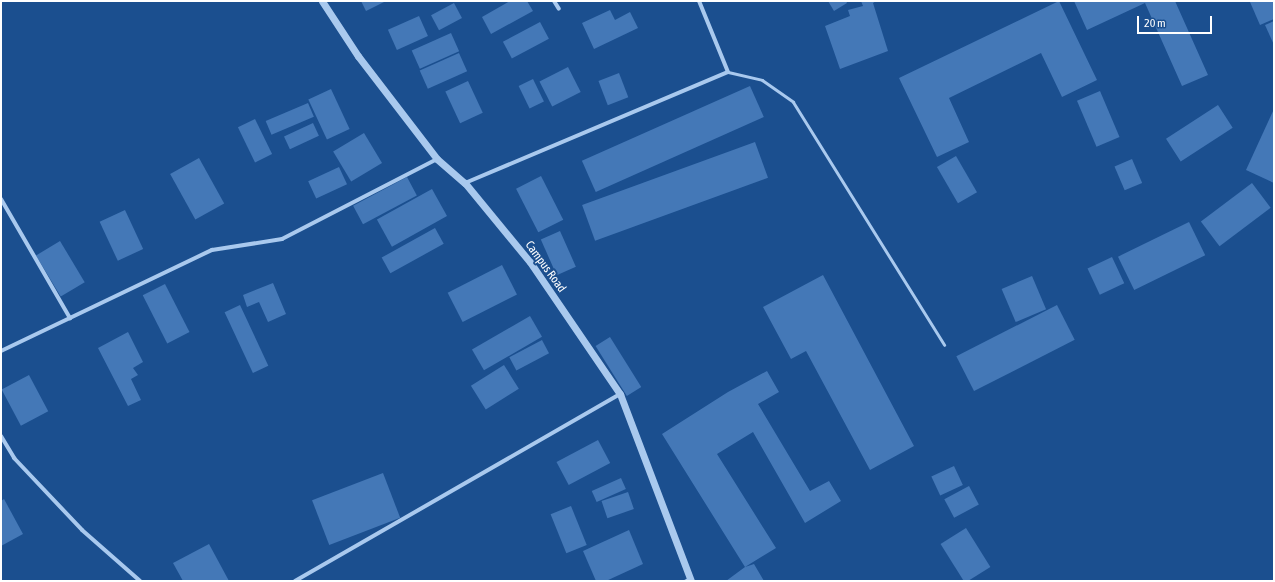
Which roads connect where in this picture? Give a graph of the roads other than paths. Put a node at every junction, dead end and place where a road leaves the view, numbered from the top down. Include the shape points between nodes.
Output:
1 (322, 1) edge
2 (554, 1) edge
3 (699, 1) edge
4 (559, 9) dead end
5 (728, 72) junction
6 (437, 159) junction
7 (465, 183) junction
8 (1, 199) edge
9 (70, 318) junction
10 (944, 344) dead end
11 (1, 351) edge
12 (620, 394) junction
13 (1, 436) edge
14 (688, 580) edge
15 (140, 581) edge
16 (295, 581) edge

1 - 6 street, Campus Road via 358,56
2 - 4 street
3 - 5 street
5 - 7 street
5 - 10 lane via 762,80 794,102
6 - 7 street, Campus Road
6 - 9 street via 282,239 212,250
7 - 12 street, Campus Road via 530,262
8 - 9 street
9 - 11 street
12 - 14 street, Campus Road
12 - 16 street
13 - 15 street via 14,458 82,530

